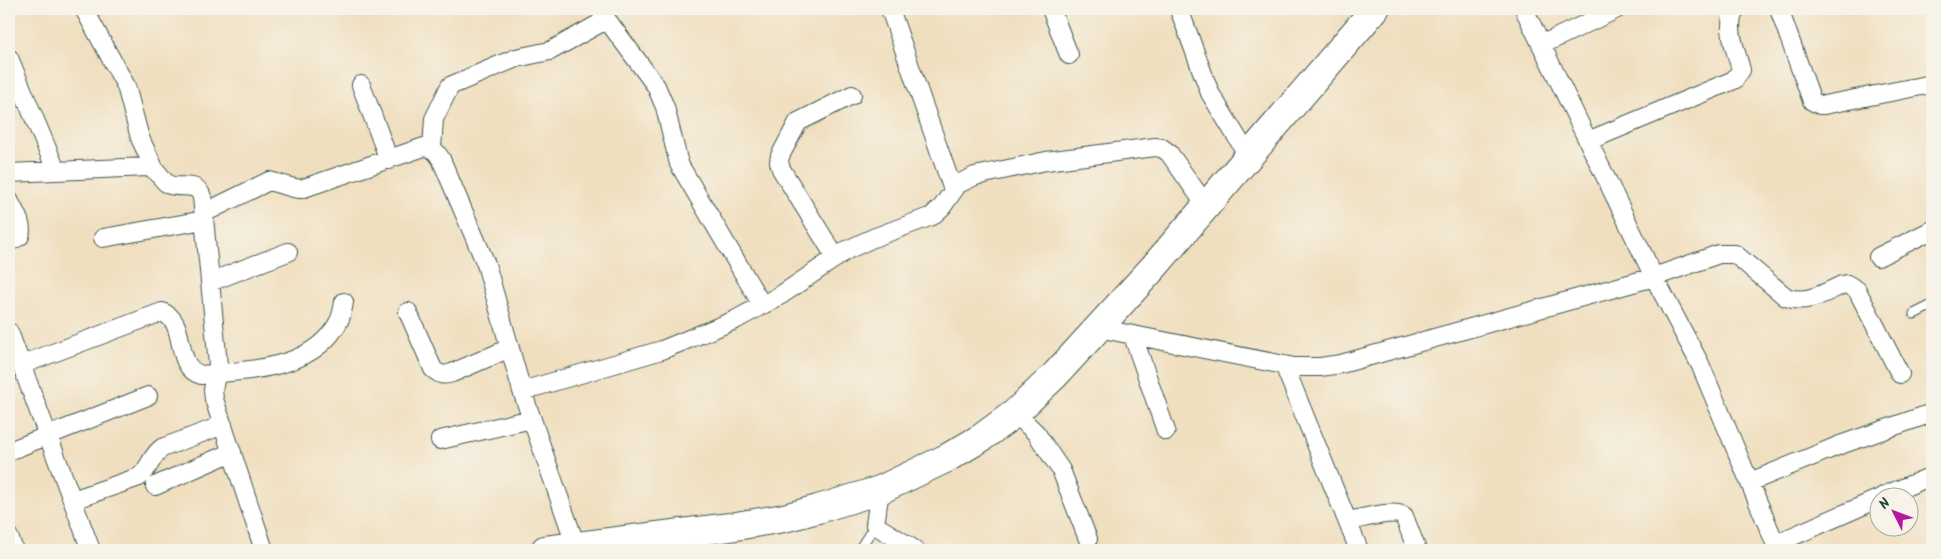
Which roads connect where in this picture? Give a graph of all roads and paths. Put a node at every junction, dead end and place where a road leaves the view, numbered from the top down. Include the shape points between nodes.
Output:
1 (84, 9) edge
2 (890, 9) edge
3 (1051, 9) edge
4 (1179, 9) edge
5 (1375, 9) edge
6 (1524, 9) edge
7 (1617, 9) edge
8 (1736, 9) edge
9 (1779, 9) edge
10 (603, 14) edge
11 (1541, 45) junction
12 (1069, 55) dead end
13 (9, 58) edge
14 (1932, 84) edge
15 (360, 85) dead end
16 (852, 95) dead end
17 (1588, 141) junction
18 (432, 148) junction
19 (1249, 157) junction
20 (389, 160) junction
21 (154, 168) junction
22 (56, 170) junction
23 (9, 172) edge
24 (953, 190) junction
25 (9, 200) edge
26 (1207, 207) junction
27 (204, 216) junction
28 (1932, 230) edge
29 (103, 238) dead end
30 (9, 242) edge
31 (288, 252) dead end
32 (1878, 257) dead end
33 (836, 258) junction
34 (1654, 277) junction
35 (210, 282) junction
36 (344, 302) dead end
37 (762, 305) junction
38 (1932, 305) edge
39 (408, 312) dead end
40 (1914, 314) dead end
41 (1098, 328) junction
42 (9, 332) edge
43 (1133, 336) junction
44 (510, 348) junction
45 (21, 365) junction
46 (1284, 365) junction
47 (218, 373) junction
48 (1900, 374) dead end
49 (522, 391) junction
50 (148, 396) dead end
51 (1014, 413) junction
52 (1932, 413) edge
53 (532, 419) junction
54 (223, 424) junction
55 (1166, 431) dead end
56 (48, 436) junction
57 (440, 440) dead end
58 (9, 451) edge
59 (232, 452) junction
60 (1932, 476) edge
61 (1750, 482) junction
62 (155, 486) dead end
63 (1908, 486) edge
64 (880, 490) junction
65 (73, 500) junction
66 (1868, 504) edge
67 (1348, 521) junction
68 (875, 525) junction
69 (9, 537) edge
70 (1088, 539) dead end
71 (576, 546) junction
72 (1777, 547) edge
73 (14, 550) edge
74 (92, 550) edge
75 (264, 550) edge
76 (545, 550) edge
77 (859, 550) edge
78 (915, 550) edge
79 (1360, 550) edge
80 (1417, 550) edge

1 - 21 street via 126,86 140,138
2 - 24 street
3 - 12 street
4 - 19 street via 1210,93
5 - 19 highway
6 - 11 street
7 - 11 street
8 - 17 street via 1731,26 1741,70 1734,80
9 - 14 street via 1812,101 1816,104
10 - 18 street via 550,51 516,58 450,86 434,119
10 - 37 street via 656,86 679,164
11 - 17 street
13 - 22 street
15 - 20 street
16 - 33 street via 798,122 779,162
17 - 34 street
18 - 20 street via 424,147
18 - 44 street via 441,159 486,264
19 - 26 highway
20 - 27 street via 302,189 269,181
21 - 22 street
21 - 27 street via 167,184 200,190
22 - 23 street
24 - 26 street via 970,178 1001,170 1155,146 1169,153
24 - 33 street via 932,216 873,238
25 - 30 street via 21,231 20,236
26 - 41 highway
27 - 29 street
27 - 35 street
28 - 32 street
31 - 35 street
33 - 37 street
34 - 46 street via 1341,364 1320,367
34 - 48 street via 1728,252 1735,254 1786,298 1794,301 1804,302 1847,284 1857,290
34 - 61 street via 1700,364
35 - 47 street
36 - 47 street via 340,320 330,334 307,354 276,365
37 - 49 street via 735,320 662,350
38 - 40 lane
39 - 44 street via 433,370 439,374 445,376
41 - 43 street
41 - 51 highway
42 - 45 street
43 - 46 street
43 - 55 street
44 - 49 street
45 - 47 street via 162,312 169,314 174,321 189,369 202,375
45 - 56 street
46 - 67 street
47 - 54 street via 213,390
49 - 53 street
50 - 56 street
51 - 64 highway via 982,438
51 - 70 street via 1036,434 1061,470
52 - 61 street via 1840,445
53 - 57 street
53 - 71 street
54 - 59 street
54 - 65 street via 156,451 145,473 139,477
56 - 58 street
56 - 65 street
59 - 62 street
59 - 75 street
60 - 63 street
61 - 72 street
64 - 68 street
64 - 71 highway via 784,518
65 - 74 street
66 - 72 street
67 - 79 street
67 - 80 street via 1401,514
68 - 77 lane
68 - 78 street
69 - 73 street
71 - 76 highway

